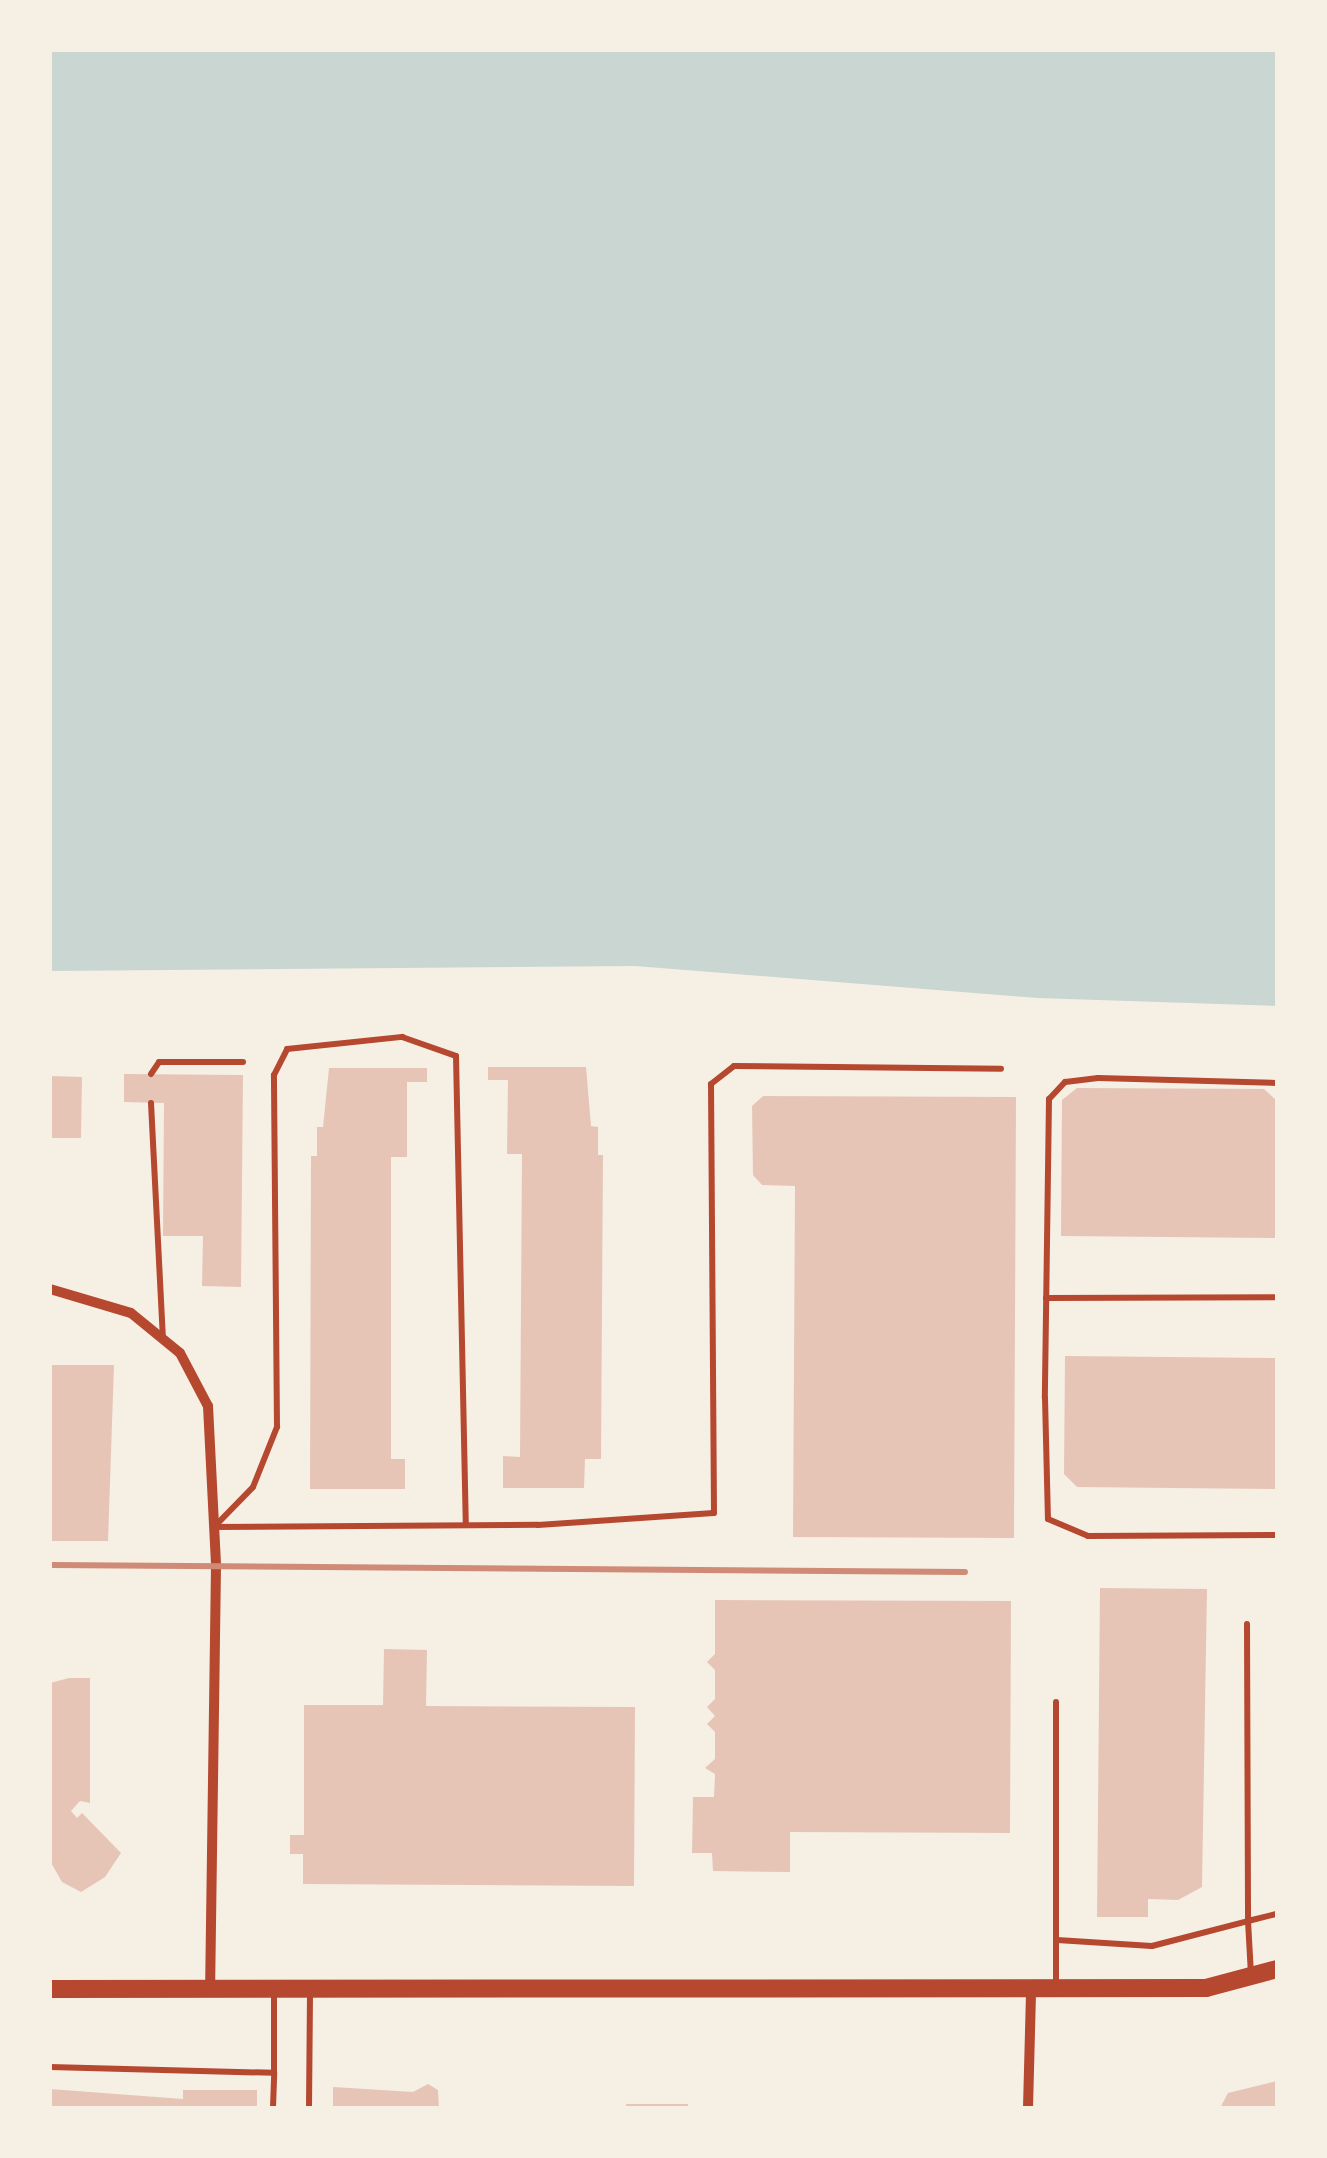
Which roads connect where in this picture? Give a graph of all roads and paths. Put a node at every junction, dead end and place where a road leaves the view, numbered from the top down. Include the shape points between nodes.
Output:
1 (243, 1062) dead end
2 (1001, 1069) dead end
3 (152, 1074) dead end
4 (1277, 1084) edge
5 (151, 1103) dead end
6 (50, 1288) edge
7 (1277, 1297) edge
8 (1046, 1298) junction
9 (164, 1340) junction
10 (466, 1526) junction
11 (214, 1527) junction
12 (1277, 1536) edge
13 (1247, 1624) dead end
14 (1056, 1702) dead end
15 (1277, 1914) edge
16 (1248, 1920) junction
17 (1058, 1940) junction
18 (1277, 1969) edge
19 (1251, 1976) junction
20 (50, 1989) edge
21 (210, 1990) junction
22 (274, 1990) junction
23 (310, 1990) junction
24 (1056, 1990) junction
25 (1031, 1991) junction
26 (50, 2067) edge
27 (274, 2072) junction
28 (273, 2108) edge
29 (309, 2108) edge
30 (1028, 2108) edge

1 - 3 lane via 159,1062
2 - 10 lane via 734,1066 710,1084 714,1512
4 - 8 lane via 1065,1082 1050,1099
5 - 9 lane
6 - 9 street via 131,1313
7 - 8 lane
8 - 12 lane via 1048,1519 1088,1536
9 - 11 street via 180,1353 208,1406
10 - 11 lane
10 - 11 lane via 456,1056 402,1037 288,1049 274,1075 277,1428 252,1487
11 - 21 street
13 - 16 lane
14 - 17 lane
15 - 16 lane
16 - 17 lane via 1152,1946
16 - 19 lane
17 - 24 lane
18 - 19 street
19 - 24 street via 1206,1988
20 - 21 street
21 - 22 street
22 - 23 street
22 - 27 lane
23 - 25 street
23 - 29 lane
24 - 25 street
25 - 30 street
26 - 27 lane
27 - 28 lane

